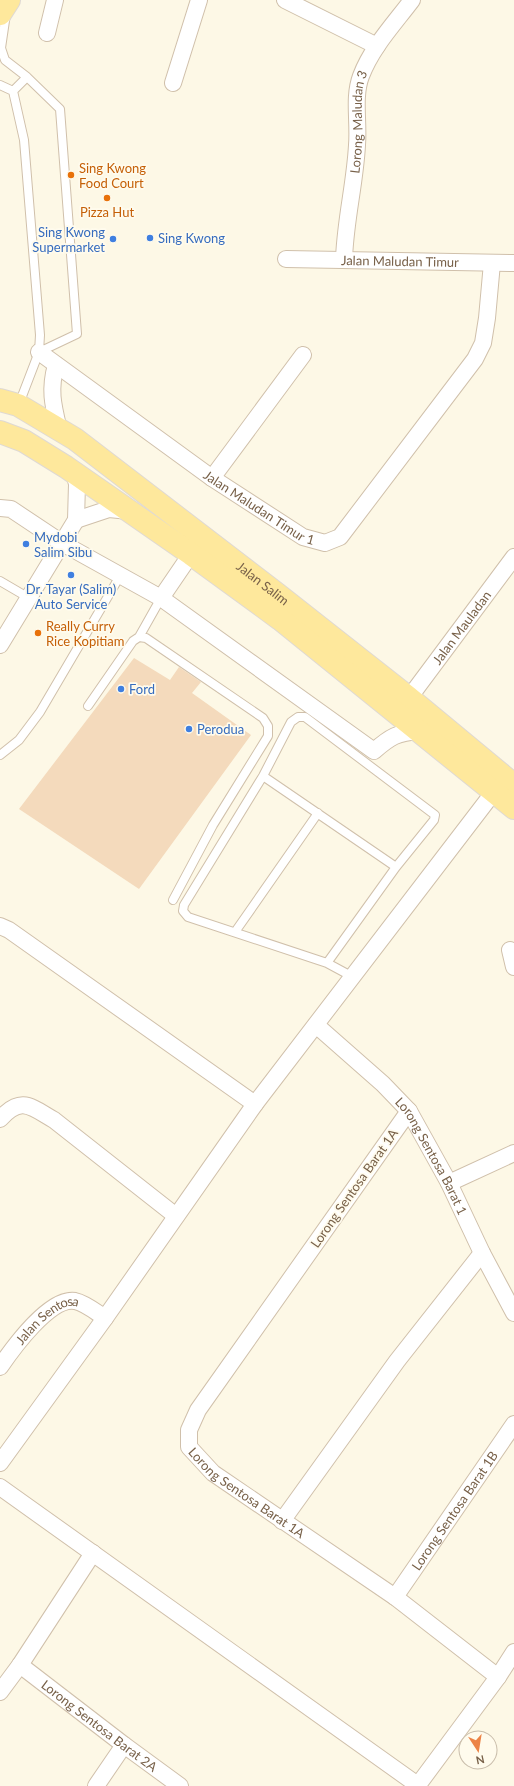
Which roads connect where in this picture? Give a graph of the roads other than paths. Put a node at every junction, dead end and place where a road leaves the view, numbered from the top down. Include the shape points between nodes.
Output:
1 (55, 0) edge
2 (199, 0) edge
3 (285, 0) edge
4 (412, 0) edge
5 (5, 6) edge
6 (47, 33) dead end
7 (377, 46) junction
8 (27, 77) junction
9 (173, 84) dead end
10 (0, 85) edge
11 (13, 91) junction
12 (286, 259) dead end
13 (344, 260) junction
14 (492, 263) junction
15 (514, 263) edge
16 (38, 352) junction
17 (303, 355) dead end
18 (56, 365) junction
19 (5, 401) edge
20 (59, 430) junction
21 (0, 432) edge
22 (0, 447) edge
23 (70, 470) junction
24 (212, 478) junction
25 (0, 508) edge
26 (131, 512) junction
27 (76, 520) junction
28 (62, 543) junction
29 (192, 554) junction
30 (514, 557) edge
31 (120, 576) junction
32 (0, 581) edge
33 (29, 598) junction
34 (161, 598) junction
35 (139, 637) junction
36 (0, 646) edge
37 (409, 698) junction
38 (88, 706) dead end
39 (419, 731) junction
40 (0, 755) edge
41 (370, 756) junction
42 (263, 776) junction
43 (514, 785) edge
44 (493, 792) junction
45 (514, 808) edge
46 (318, 813) junction
47 (396, 868) junction
48 (173, 900) dead end
49 (0, 926) edge
50 (236, 932) junction
51 (510, 950) dead end
52 (327, 962) junction
53 (514, 968) edge
54 (352, 977) junction
55 (316, 1024) junction
56 (255, 1104) junction
57 (409, 1111) junction
58 (0, 1119) edge
59 (514, 1153) edge
60 (449, 1183) junction
61 (176, 1216) junction
62 (482, 1253) junction
63 (514, 1313) edge
64 (105, 1318) junction
65 (0, 1367) edge
66 (514, 1424) edge
67 (0, 1463) edge
68 (0, 1487) edge
69 (282, 1521) junction
70 (93, 1553) junction
71 (395, 1597) junction
72 (514, 1652) edge
73 (20, 1665) junction
74 (498, 1677) junction
75 (0, 1692) edge
76 (124, 1745) junction
77 (96, 1786) edge
78 (180, 1786) edge
79 (419, 1786) edge

1 - 6 street
2 - 9 street
3 - 7 street
4 - 7 street, Lorong Maludan 3
5 - 8 lane via 1,48 5,60
7 - 13 street, Lorong Maludan 3 via 358,86 358,144
8 - 11 lane
8 - 16 lane via 60,109 77,334
10 - 11 lane
11 - 16 lane via 24,140 40,327
12 - 13 street, Jalan Maludan Timur
13 - 14 street, Jalan Maludan Timur
14 - 15 street, Jalan Maludan Timur
14 - 24 street, Jalan Maludan Timur 1 via 483,343 475,359 340,537 325,543 303,537
16 - 18 street, Jalan Maludan Timur 1
16 - 19 lane
17 - 24 street
18 - 20 street via 52,378 52,402
18 - 24 street, Jalan Maludan Timur 1
19 - 20 main road, Jalan Salim
20 - 37 main road, Jalan Salim via 75,439
21 - 23 main road, Jalan Salim via 24,441
22 - 23 main road
23 - 26 main road, Jalan Salim
23 - 27 street via 77,484
25 - 28 street via 11,510
26 - 27 street via 109,509
26 - 29 main road, Jalan Salim
27 - 28 street
28 - 31 street
28 - 33 street
29 - 34 street
29 - 39 main road, Jalan Salim via 280,619
30 - 37 street, Jalan Mauladan
31 - 34 street
31 - 40 lane via 40,712 20,740
32 - 33 lane
33 - 36 street
34 - 35 lane
34 - 41 street
35 - 38 lane via 133,641
35 - 48 lane via 146,638 263,718 268,726 268,736 213,825
37 - 43 main road, Jalan Salim
39 - 41 street via 401,732 386,740
39 - 44 main road, Jalan Salim
41 - 42 lane via 305,717 298,717 291,722
41 - 47 lane via 436,815
42 - 46 lane
42 - 50 lane via 184,905 183,911 188,917
44 - 45 main road, Jalan Salim
44 - 54 street
46 - 47 lane
46 - 50 lane
47 - 52 lane
49 - 56 street
50 - 52 lane
51 - 53 street
52 - 54 lane
54 - 55 street
55 - 56 street
55 - 57 street, Lorong Sentosa Barat 1
56 - 61 street
57 - 60 street, Lorong Sentosa Barat 1
57 - 69 street, Lorong Sentosa Barat 1A via 198,1410 189,1430 189,1447 213,1473
58 - 61 street via 9,1109 19,1105 31,1107 54,1120
59 - 60 street
60 - 62 street, Lorong Sentosa Barat 1
61 - 64 street
62 - 63 street, Lorong Sentosa Barat 1
62 - 69 street via 397,1361
64 - 65 street, Jalan Sentosa via 80,1303 61,1303 47,1311
64 - 67 street
66 - 71 street, Lorong Sentosa Barat 1B
68 - 70 street
69 - 71 street, Lorong Sentosa Barat 1A
70 - 73 street
70 - 79 street
71 - 74 street, Lorong Sentosa Barat 1A
72 - 74 street
73 - 75 street
73 - 76 street, Lorong Sentosa Barat 2A
74 - 79 street
76 - 77 street
76 - 78 street, Lorong Sentosa Barat 2A

